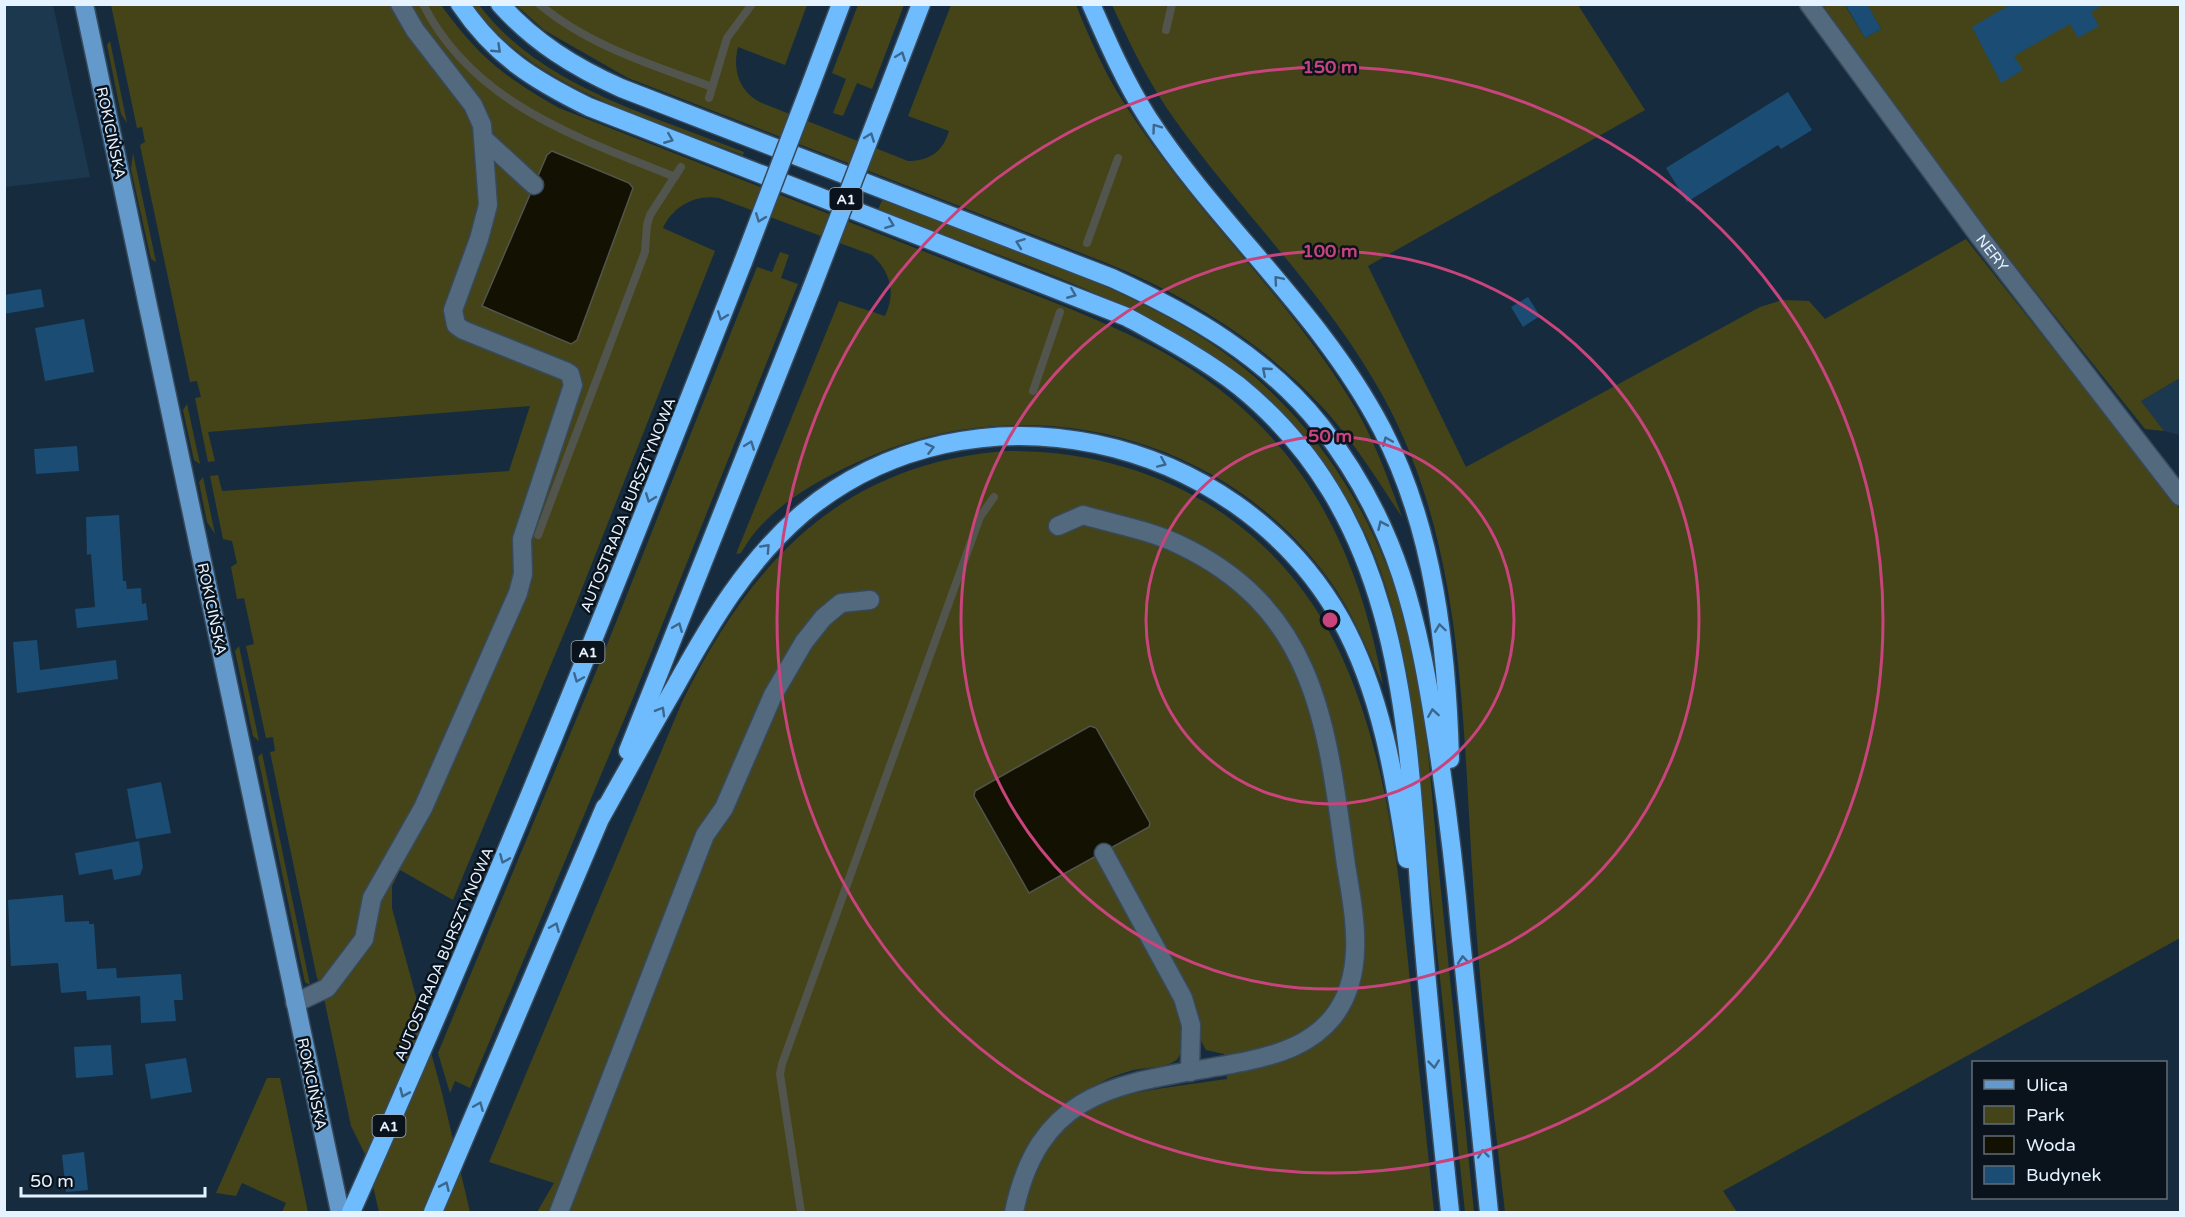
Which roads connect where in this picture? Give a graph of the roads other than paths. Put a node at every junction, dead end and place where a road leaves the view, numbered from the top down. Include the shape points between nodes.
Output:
1 (84, 4) edge
2 (400, 4) edge
3 (460, 4) edge
4 (500, 4) edge
5 (832, 4) edge
6 (841, 4) edge
7 (921, 4) edge
8 (1091, 4) edge
9 (1809, 4) edge
10 (826, 46) junction
11 (484, 139) junction
12 (534, 185) dead end
13 (2181, 496) edge
14 (1058, 526) dead end
15 (870, 600) dead end
16 (601, 817) junction
17 (1451, 833) junction
18 (1104, 853) dead end
19 (295, 1004) junction
20 (1428, 1006) junction
21 (1190, 1072) junction
22 (340, 1212) edge
23 (351, 1212) edge
24 (433, 1212) edge
25 (559, 1212) edge
26 (1014, 1212) edge
27 (1450, 1212) edge
28 (1489, 1212) edge

1 - 19 main road, ROKICIŃSKA
2 - 11 street via 479,114
3 -> 20 highway via 499,52 556,91 684,145 1127,317 1203,360 1258,403 1307,459 1336,502 1373,576 1380,599 1404,724
17 -> 4 highway via 1420,639 1395,555 1377,514 1341,453 1263,368 1193,318 1112,278 591,75 540,43
5 - 10 highway
6 - 10 highway, AUTOSTRADA BURSZTYNOWA / A1
16 -> 7 highway, A1, bridge
17 -> 8 highway via 1448,686 1438,616 1423,535 1383,430 1308,316 1149,118
9 - 13 street, NERY via 1979,236
10 -> 23 highway, AUTOSTRADA BURSZTYNOWA / A1, bridge via 541,769
11 - 12 street
11 - 19 street via 488,205 453,317 463,330 565,370 573,385 522,539 518,593 428,797 372,898 364,939 327,988
14 - 21 street via 1083,515 1177,544 1220,568 1257,602 1292,645 1314,691 1326,730 1355,934 1354,964 1347,991 1333,1017 1293,1048
15 - 25 street via 841,603 823,618 773,695 730,797 705,835
16 -> 20 highway via 733,589 774,539 818,502 896,459 978,438 1042,435 1116,447 1184,472 1235,503 1287,548 1340,619 1364,669 1380,724 1398,804
24 -> 16 highway, A1
28 -> 17 highway
18 - 21 street via 1183,998 1191,1025
19 - 22 main road, ROKICIŃSKA
20 -> 27 highway
21 - 26 street via 1105,1091 1069,1112 1026,1170

